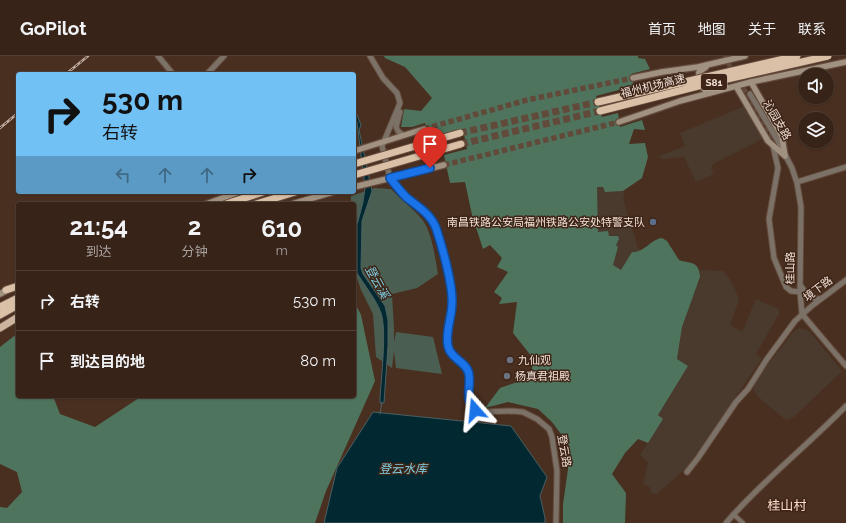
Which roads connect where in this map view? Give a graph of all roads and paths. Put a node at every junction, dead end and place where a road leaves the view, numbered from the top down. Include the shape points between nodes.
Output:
1 (158, 56) edge
2 (224, 56) edge
3 (370, 56) edge
4 (744, 56) edge
5 (797, 56) edge
6 (828, 56) edge
7 (846, 62) edge
8 (713, 64) junction
9 (172, 72) edge
10 (208, 72) edge
11 (633, 78) tunnel mouth
12 (751, 82) junction
13 (736, 86) junction
14 (710, 93) junction
15 (750, 94) dead end
16 (598, 102) tunnel mouth
17 (400, 105) junction
18 (600, 111) tunnel mouth
19 (619, 122) tunnel mouth
20 (424, 129) tunnel mouth
21 (460, 133) tunnel mouth
22 (403, 135) junction
23 (383, 141) junction
24 (461, 144) tunnel mouth
25 (773, 146) junction
26 (356, 150) edge
27 (785, 156) junction
28 (356, 163) edge
29 (444, 165) tunnel mouth
30 (846, 167) edge
31 (356, 174) edge
32 (390, 178) junction
33 (797, 182) junction
34 (356, 186) edge
35 (233, 194) edge
36 (256, 194) edge
37 (289, 194) edge
38 (324, 194) edge
39 (211, 202) edge
40 (232, 202) edge
41 (263, 202) edge
42 (298, 202) edge
43 (846, 280) edge
44 (800, 285) junction
45 (16, 286) edge
46 (3, 292) edge
47 (800, 292) junction
48 (16, 299) edge
49 (820, 299) junction
50 (0, 307) edge
51 (16, 307) edge
52 (802, 314) junction
53 (0, 315) edge
54 (16, 317) edge
55 (0, 326) edge
56 (846, 366) edge
57 (846, 406) edge
58 (687, 472) dead end
59 (733, 514) junction
60 (556, 523) edge
61 (726, 523) edge
62 (743, 523) edge

1 - 9 street
2 - 10 street
3 - 17 street via 385,80 397,93
4 - 8 main road
5 - 16 highway, 福州机场高速 / S81, bridge
6 - 18 highway, 福州机场高速 / S81, bridge
7 - 12 main road
8 - 11 main road
8 - 14 main road via 702,69 698,76 702,87
12 - 13 main road
12 - 27 main road via 782,137
13 - 14 main road
13 - 25 main road via 768,142
14 - 19 main road
15 - 27 street, 沁园支路
17 - 22 street via 396,128
17 - 23 street
20 - 22 main road
21 - 28 highway, bridge
22 - 23 main road
23 - 26 main road
23 - 32 street, 登云路 via 382,149
24 - 31 highway, bridge
25 - 27 main road
25 - 47 street via 778,168 769,219 774,258 786,287
27 - 33 street, 桂山路
29 - 32 main road
30 - 33 street
32 - 34 main road
32 - 60 street, 登云路 via 403,194 423,210 436,228 452,292 448,348 470,375 470,406 481,412 512,410 526,413 545,425 550,432 557,471
33 - 44 street, 桂山路 via 801,207
35 - 39 main road
36 - 40 highway
37 - 41 highway
38 - 42 main road
43 - 49 street, 境下路
44 - 47 street, 桂山路
44 - 49 street via 807,295
45 - 46 highway
47 - 52 street, 桂山路
48 - 50 highway
49 - 52 street, 境下路
51 - 53 highway
52 - 56 street
52 - 58 street, 境下路
54 - 55 highway
57 - 59 street
59 - 61 street
59 - 62 street

